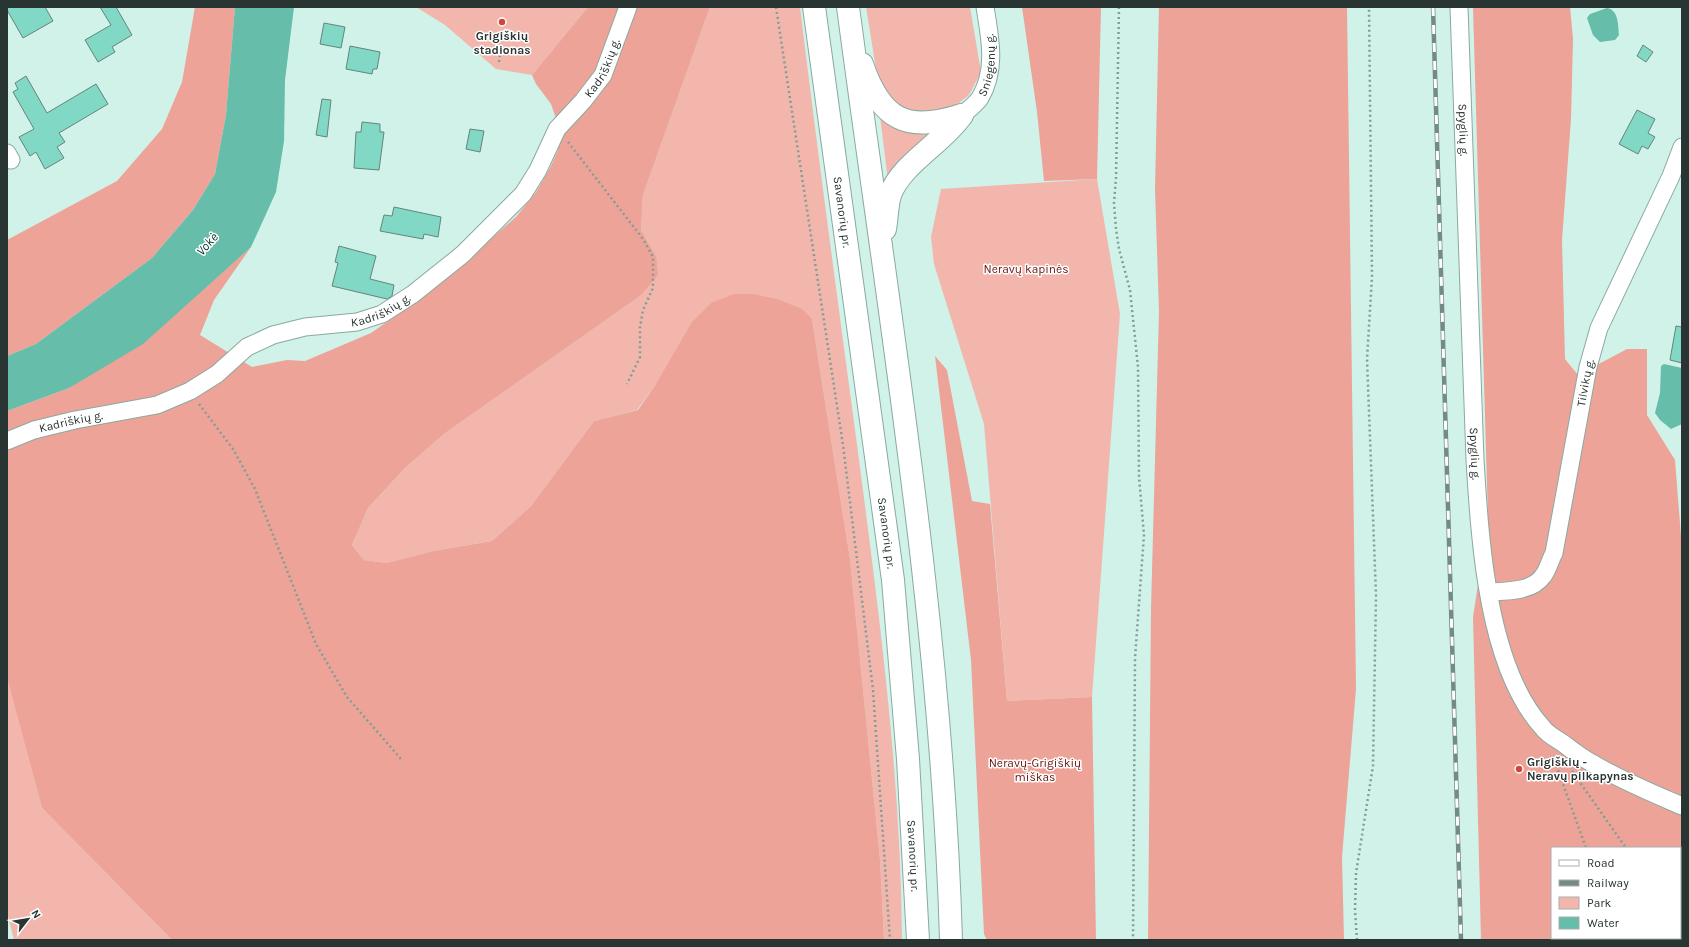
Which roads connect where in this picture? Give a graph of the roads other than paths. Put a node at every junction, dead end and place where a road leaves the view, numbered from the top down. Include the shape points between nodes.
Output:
1 (628, 7) edge
2 (814, 7) edge
3 (848, 7) edge
4 (985, 7) edge
5 (1458, 7) edge
6 (851, 32) junction
7 (962, 115) junction
8 (1682, 147) edge
9 (881, 252) junction
10 (7, 441) edge
11 (1489, 592) junction
12 (1682, 806) edge
13 (918, 940) edge
14 (951, 940) edge

1 - 10 street, Kadriškių g. via 603,75 557,129 538,170 523,194 463,254 413,294 382,314 357,322 305,327 273,335 247,347 217,374 190,391 157,405 75,420 34,430
2 - 13 highway, Savanorių pr. via 893,580 908,759
3 - 6 highway
4 - 7 street, Sniegenų g. via 992,59 989,78 979,99
5 - 11 street, Spyglių g. via 1475,460 1478,513
6 - 7 highway via 865,72 882,104 894,114 908,122 922,124 942,122
6 - 9 highway
7 - 9 highway via 954,127 902,175 890,195
8 - 11 street, Tilvikų g. via 1671,176 1599,328 1588,367 1554,553 1542,577 1529,587
9 - 14 highway via 909,449 927,607 948,850
11 - 12 street, Spyglių g. via 1508,669 1524,703 1543,730 1592,764

